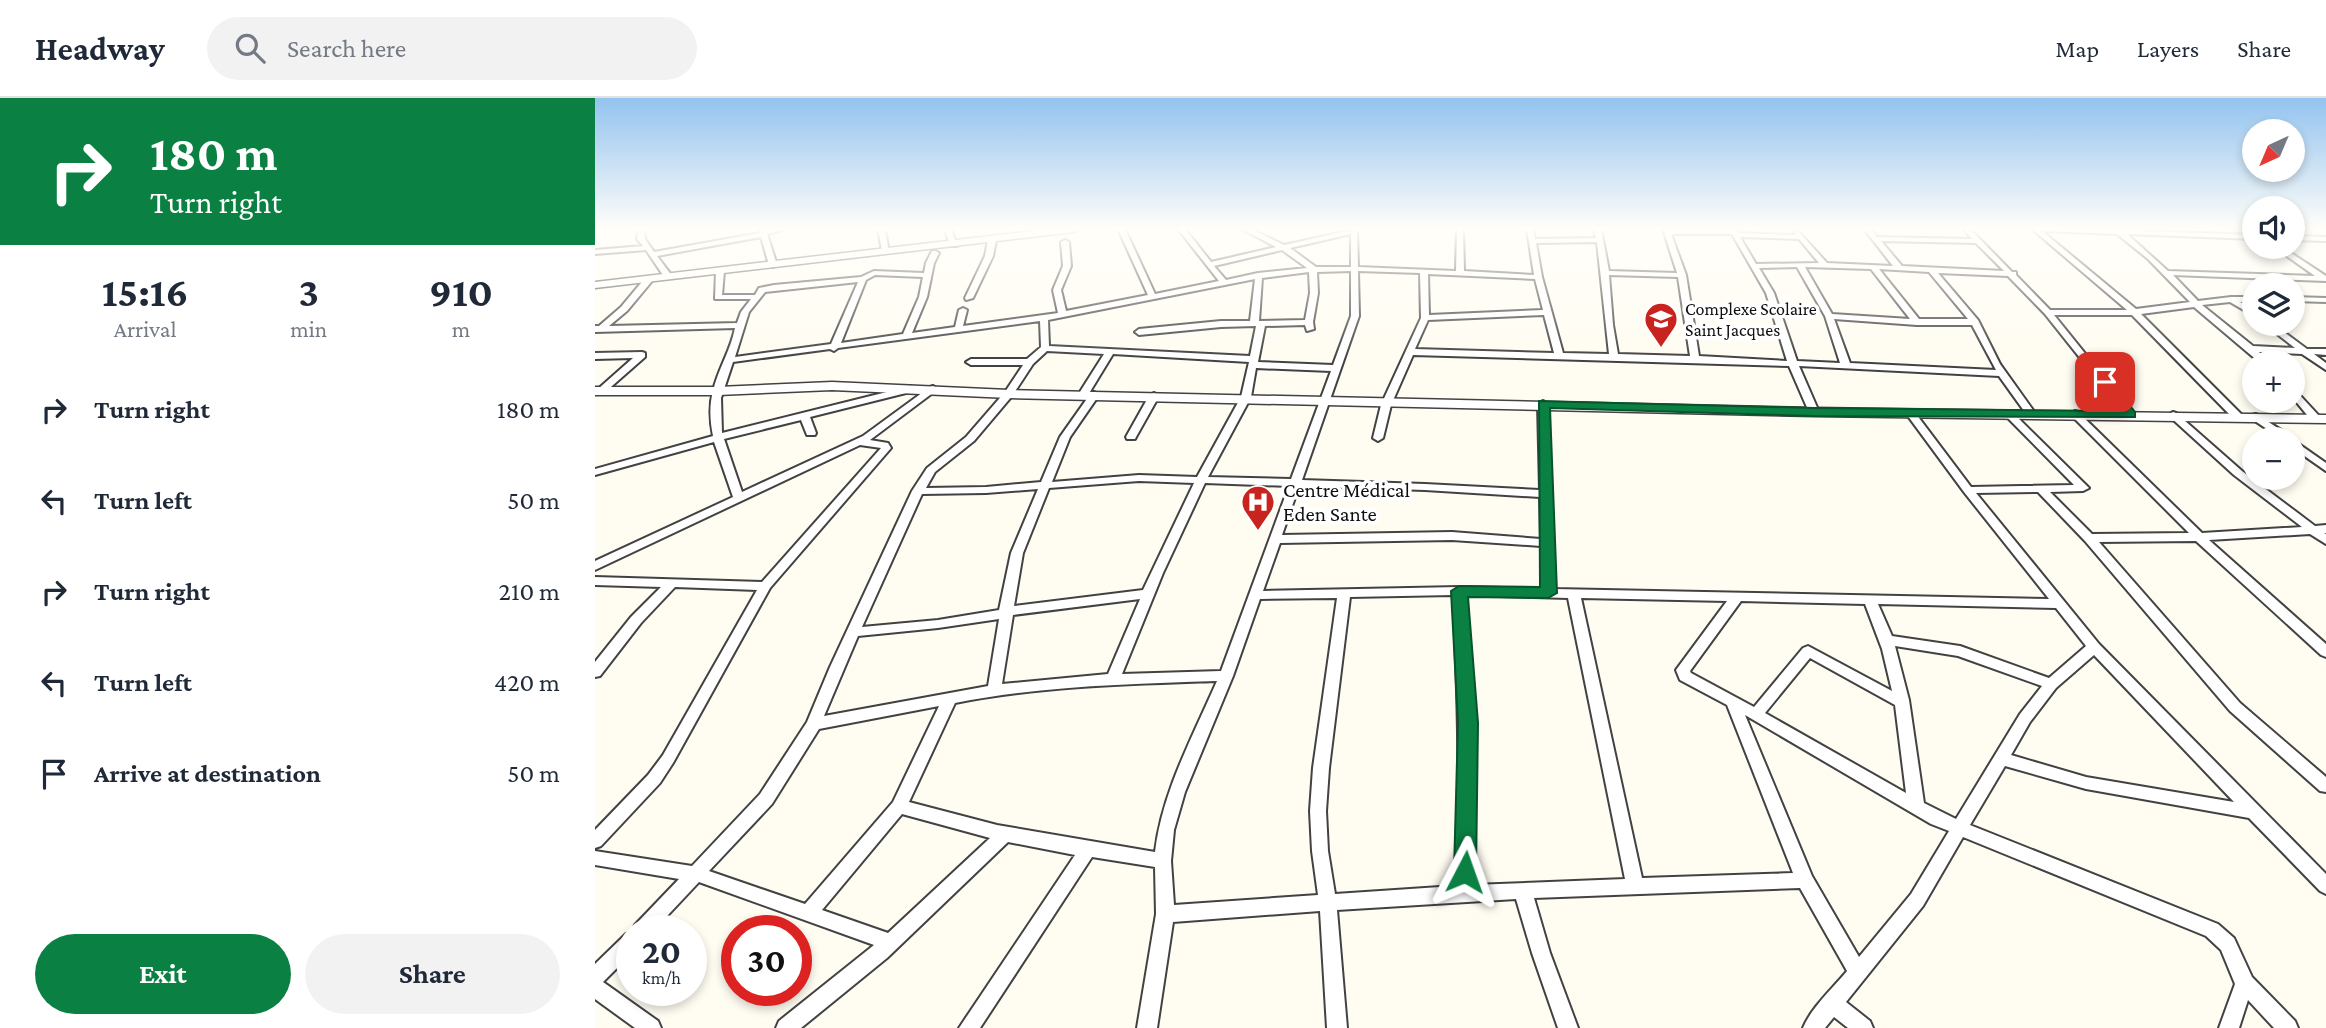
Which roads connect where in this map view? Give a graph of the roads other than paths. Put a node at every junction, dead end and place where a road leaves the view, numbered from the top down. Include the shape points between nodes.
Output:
1 (666, 272) edge
2 (705, 272) edge
3 (720, 272) edge
4 (981, 272) edge
5 (1064, 272) edge
6 (1141, 272) edge
7 (1215, 272) edge
8 (1282, 272) edge
9 (1313, 272) edge
10 (1353, 272) edge
11 (1424, 272) edge
12 (1431, 272) edge
13 (1537, 272) edge
14 (1758, 272) edge
15 (1804, 272) edge
16 (1877, 272) edge
17 (1933, 272) edge
18 (1949, 272) edge
19 (2086, 272) edge
20 (1605, 273) joint
21 (2169, 273) joint
22 (1460, 274) joint
23 (2013, 274) joint
24 (929, 275) joint
25 (1258, 275) junction
26 (1682, 275) joint
27 (668, 276) junction
28 (1538, 277) junction
29 (649, 279) junction
30 (863, 279) junction
31 (2325, 279) edge
32 (1223, 282) junction
33 (595, 285) edge
34 (757, 297) junction
35 (1153, 297) junction
36 (969, 298) dead end
37 (2231, 298) junction
38 (2242, 298) edge
39 (2305, 299) edge
40 (2326, 300) edge
41 (2198, 305) junction
42 (2242, 306) edge
43 (963, 310) dead end
44 (2048, 312) junction
45 (2134, 312) junction
46 (1549, 313) junction
47 (1063, 315) junction
48 (1829, 316) junction
49 (1044, 318) junction
50 (1425, 318) junction
51 (1917, 322) junction
52 (1975, 322) junction
53 (1258, 323) junction
54 (740, 325) junction
55 (597, 330) edge
56 (958, 331) junction
57 (1139, 332) dead end
58 (2285, 336) edge
59 (905, 338) junction
60 (834, 348) junction
61 (1045, 348) junction
62 (2251, 349) joint
63 (2306, 351) junction
64 (1110, 352) junction
65 (1411, 352) junction
66 (2326, 352) edge
67 (1559, 355) junction
68 (595, 356) edge
69 (1614, 356) junction
70 (1695, 359) junction
71 (731, 360) junction
72 (971, 362) dead end
73 (1029, 362) junction
74 (1252, 362) junction
75 (1793, 364) junction
76 (1846, 366) junction
77 (2326, 367) edge
78 (1336, 368) junction
79 (2001, 373) junction
80 (915, 388) junction
81 (933, 389) junction
82 (598, 391) edge
83 (717, 391) junction
84 (1009, 394) junction
85 (1089, 395) junction
86 (1154, 396) junction
87 (1246, 397) junction
88 (1324, 399) junction
89 (1388, 400) junction
90 (1543, 404) junction
91 (2305, 404) edge
92 (1814, 412) junction
93 (1910, 412) junction
94 (2008, 413) junction
95 (2030, 414) junction
96 (804, 415) junction
97 (2075, 415) junction
98 (2130, 415) junction
99 (2173, 415) junction
100 (2237, 416) junction
101 (2256, 417) junction
102 (2321, 419) edge
103 (2271, 427) edge
104 (811, 433) dead end
105 (1131, 437) dead end
106 (716, 438) junction
107 (1378, 438) dead end
108 (857, 442) junction
109 (2305, 452) edge
110 (2326, 468) edge
111 (595, 472) edge
112 (1201, 480) junction
113 (1296, 483) junction
114 (1044, 487) junction
115 (2041, 488) junction
116 (1968, 489) junction
117 (918, 491) junction
118 (1546, 494) junction
119 (739, 498) junction
120 (2326, 529) edge
121 (2312, 530) junction
122 (2199, 537) junction
123 (2089, 538) junction
124 (1276, 540) junction
125 (2326, 540) edge
126 (1547, 543) junction
127 (595, 566) edge
128 (595, 581) edge
129 (671, 584) junction
130 (765, 586) junction
131 (1459, 591) junction
132 (1344, 592) junction
133 (1548, 593) junction
134 (1148, 594) junction
135 (1255, 595) junction
136 (1574, 595) junction
137 (1738, 596) junction
138 (1869, 599) junction
139 (2061, 604) junction
140 (1005, 613) junction
141 (854, 632) junction
142 (1887, 640) junction
143 (2094, 647) junction
144 (2326, 652) edge
145 (595, 672) edge
146 (1226, 676) junction
147 (1113, 678) junction
148 (2051, 684) junction
149 (993, 691) junction
150 (950, 698) junction
151 (1733, 702) junction
152 (1901, 702) junction
153 (1756, 714) junction
154 (814, 724) junction
155 (2002, 759) junction
156 (2326, 786) edge
157 (899, 806) junction
158 (1916, 807) junction
159 (2256, 812) junction
160 (1961, 828) junction
161 (1006, 833) junction
162 (595, 841) edge
163 (1088, 850) junction
164 (595, 858) edge
165 (1163, 861) junction
166 (697, 874) junction
167 (1805, 880) junction
168 (2326, 886) edge
169 (1635, 887) junction
170 (1523, 892) junction
171 (1463, 893) junction
172 (1328, 902) junction
173 (807, 914) junction
174 (1165, 914) junction
175 (657, 915) edge
176 (890, 942) junction
177 (616, 956) edge
178 (1857, 971) junction
179 (595, 977) edge
180 (2245, 984) junction
181 (595, 988) edge
182 (1832, 1003) junction
183 (651, 1028) edge
184 (786, 1028) edge
185 (969, 1028) edge
186 (1147, 1028) edge
187 (1337, 1028) edge
188 (1568, 1028) edge
189 (1813, 1028) edge
190 (1863, 1028) edge
191 (2229, 1028) edge
192 (2288, 1028) edge

1 - 27 street
2 - 27 street
3 - 34 street via 718,297
4 - 36 street
5 - 47 street via 1057,290
6 - 35 street
7 - 32 street
8 - 25 street
9 - 53 street via 1310,325
10 - 78 street via 1355,316
11 - 50 street
12 - 22 street
13 - 28 street
14 - 75 street via 1775,306
15 - 48 street
16 - 51 street
17 - 52 street
18 - 23 street
19 - 45 street
20 - 26 street
20 - 69 street via 1607,326
21 - 31 street
21 - 41 street
22 - 28 street
23 - 44 street
24 - 30 street via 874,273
24 - 59 street
25 - 32 street
25 - 53 street
26 - 70 street
27 - 29 street
28 - 46 street
29 - 33 street
29 - 55 street via 624,309
30 - 34 street via 774,287
30 - 60 street
32 - 35 street
34 - 54 street
35 - 47 street
37 - 38 street
37 - 41 street
37 - 42 street
39 - 40 street
41 - 45 street
41 - 62 street
43 - 56 street
44 - 45 street
44 - 98 street
45 - 100 street
46 - 50 street
46 - 67 street
47 - 49 street
48 - 51 street
48 - 76 street
49 - 56 street
49 - 61 street
50 - 65 street
51 - 52 street
52 - 79 street
53 - 57 street
53 - 74 street
54 - 55 street
54 - 71 street
56 - 59 street
58 - 63 street
59 - 60 street
60 - 71 street
61 - 64 street
61 - 73 street
62 - 63 street
63 - 66 street
63 - 77 street
64 - 74 street
64 - 85 street
65 - 67 street
65 - 89 street
67 - 69 street
68 - 82 street via 642,355
69 - 70 street
70 - 75 street
71 - 83 street
72 - 73 street
73 - 84 street
74 - 78 street
74 - 87 street
75 - 76 street
75 - 92 street
76 - 79 street
78 - 88 street
79 - 95 street
80 - 81 street
80 - 83 street
80 - 96 street
81 - 84 street
81 - 108 street via 880,431
82 - 83 street
83 - 106 street
84 - 85 street
84 - 117 street via 970,439 931,470
85 - 86 street
85 - 114 street
86 - 87 street
86 - 105 street
87 - 88 street
87 - 112 street
88 - 89 street
88 - 113 street
89 - 90 street
89 - 107 street
90 - 92 street
90 - 118 street
91 - 102 street
92 - 93 street
93 - 94 street
93 - 116 street
94 - 95 street
94 - 115 street via 2083,487
95 - 97 street
96 - 104 street
96 - 106 street
97 - 98 street
97 - 122 street
98 - 99 street
99 - 100 street
99 - 121 street
100 - 101 street
101 - 102 street
101 - 103 street
106 - 111 street
106 - 119 street
108 - 119 street
108 - 130 street via 886,448
109 - 110 street
112 - 113 street
112 - 114 street via 1118,479
112 - 134 street
113 - 118 street
113 - 124 street
114 - 117 street
114 - 140 street via 1017,553
115 - 116 street
115 - 123 street
116 - 139 street
117 - 141 street
118 - 126 street
119 - 127 street
120 - 121 street
121 - 122 street
121 - 125 street
122 - 123 street
122 - 144 street
123 - 156 street via 2235,706
124 - 126 street via 1452,536
124 - 135 street
126 - 133 street
128 - 129 street
129 - 130 street
129 - 145 street
130 - 162 street via 669,759
131 - 132 street
131 - 133 street
131 - 171 street via 1468,723
132 - 135 street
132 - 172 street via 1318,811
133 - 136 street
134 - 140 street
134 - 147 street
135 - 146 street
136 - 137 street
136 - 169 street
137 - 138 street
137 - 151 street via 1683,670 1685,676
138 - 139 street
138 - 142 street
139 - 143 street
140 - 141 street
140 - 149 street
141 - 154 street
142 - 148 street via 1959,652
142 - 152 street
143 - 148 street
143 - 159 street
146 - 147 street
146 - 165 street via 1177,792
147 - 149 street
148 - 155 street
149 - 150 street
150 - 154 street
150 - 157 street
151 - 153 street
151 - 167 street
152 - 153 street via 1808,651
152 - 158 street
153 - 158 street
154 - 166 street via 766,799
155 - 159 street via 2086,783
155 - 160 street
157 - 161 street via 948,822
157 - 173 street
158 - 160 street
159 - 168 street
160 - 178 street via 1917,900
160 - 180 street via 2212,930 2228,944
161 - 163 street
161 - 176 street
163 - 165 street
163 - 185 street
164 - 166 street
165 - 174 street
166 - 173 street
166 - 175 street
167 - 169 street
167 - 178 street
169 - 170 street
170 - 171 street
170 - 188 street
171 - 172 street
172 - 174 street
172 - 187 street
173 - 176 street
174 - 186 street
176 - 184 street
177 - 179 street
178 - 182 street
180 - 191 street
180 - 192 street
181 - 183 street
182 - 189 street
182 - 190 street

